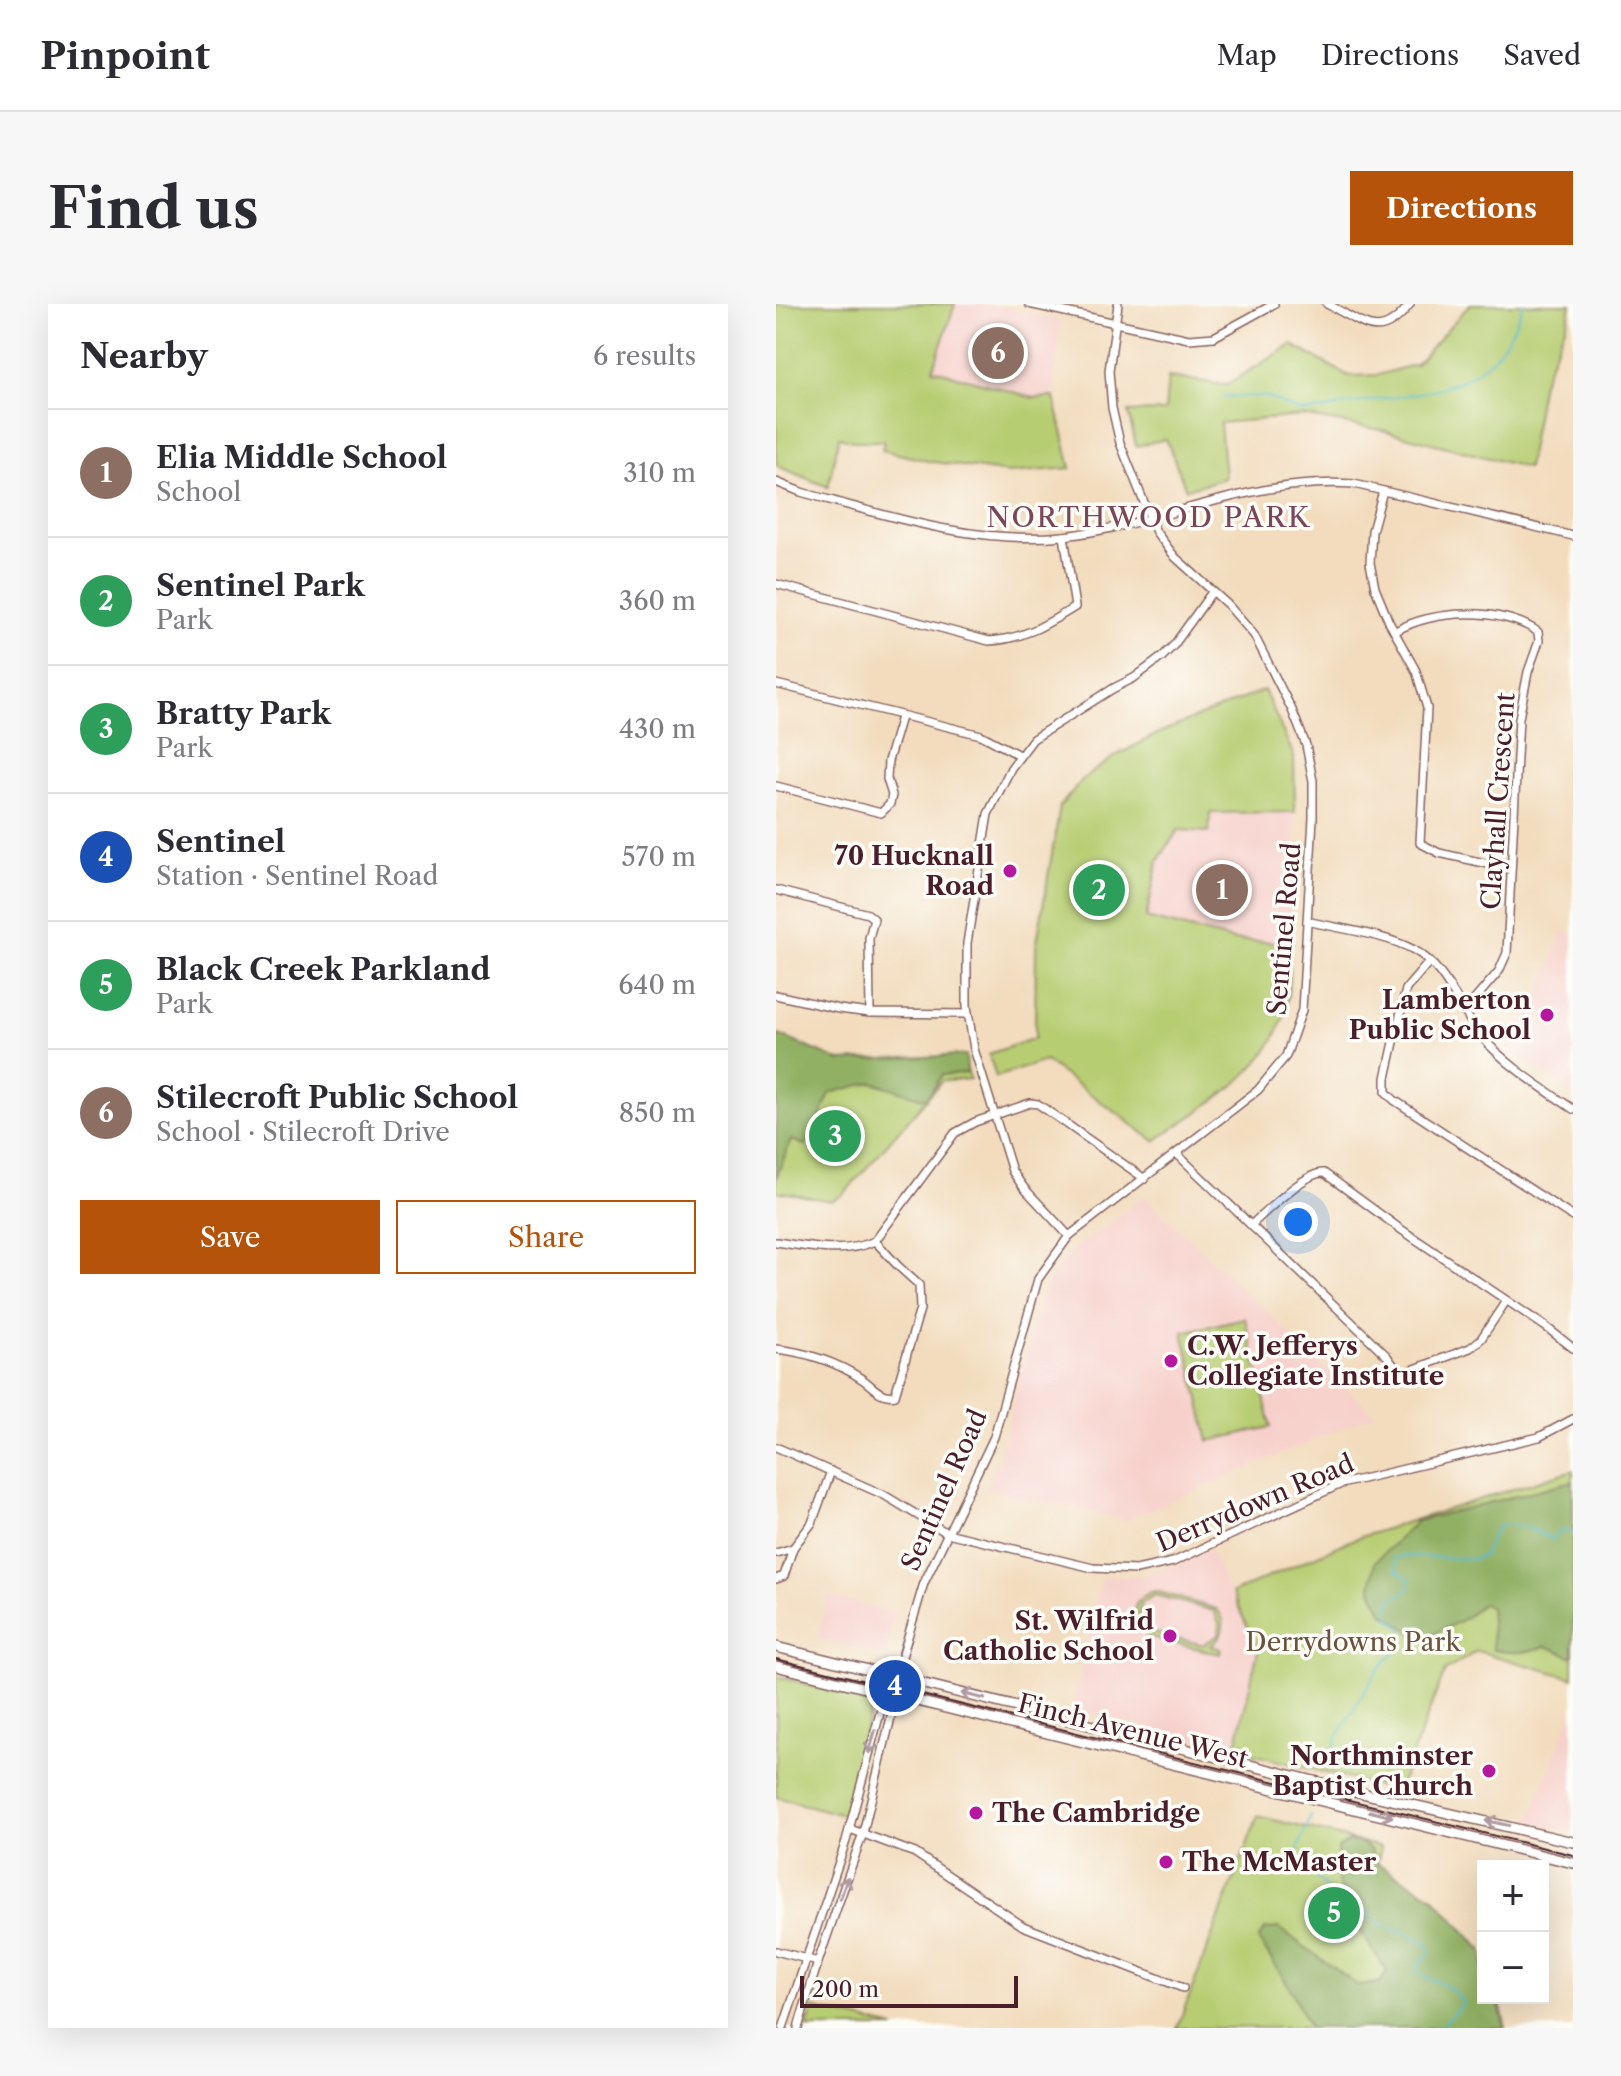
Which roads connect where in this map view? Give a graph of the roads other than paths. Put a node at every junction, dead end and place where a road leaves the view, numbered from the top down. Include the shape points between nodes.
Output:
1 (1029, 304) edge
2 (1118, 304) edge
3 (1274, 304) edge
4 (1327, 304) edge
5 (1410, 304) edge
6 (1115, 324) junction
7 (776, 482) edge
8 (1383, 491) junction
9 (1149, 517) junction
10 (1064, 536) junction
11 (1573, 536) edge
12 (776, 584) edge
13 (1212, 592) junction
14 (1396, 631) junction
15 (776, 684) edge
16 (901, 717) junction
17 (1019, 755) junction
18 (776, 786) edge
19 (1511, 869) junction
20 (776, 890) edge
21 (1307, 921) junction
22 (1429, 962) junction
23 (777, 998) edge
24 (1464, 1012) junction
25 (870, 1013) junction
26 (968, 1014) junction
27 (1573, 1109) edge
28 (994, 1115) junction
29 (1177, 1154) junction
30 (1145, 1179) junction
31 (1573, 1217) edge
32 (1251, 1225) junction
33 (1069, 1236) junction
34 (875, 1241) junction
35 (776, 1242) edge
36 (1506, 1301) junction
37 (1573, 1348) edge
38 (776, 1349) edge
39 (1573, 1419) edge
40 (776, 1447) edge
41 (831, 1471) junction
42 (947, 1533) junction
43 (793, 1548) junction
44 (776, 1553) edge
45 (776, 1579) edge
46 (776, 1647) edge
47 (776, 1666) edge
48 (897, 1674) junction
49 (885, 1694) junction
50 (897, 1697) junction
51 (850, 1829) junction
52 (863, 1833) junction
53 (1573, 1842) edge
54 (1573, 1863) edge
55 (776, 1951) edge
56 (805, 1958) junction
57 (818, 1962) junction
58 (1183, 1988) dead end
59 (783, 2028) edge
60 (798, 2028) edge

1 - 6 street
2 - 6 street, Sentinel Road
3 - 6 street via 1209,338
4 - 5 street via 1382,328 1395,323
6 - 9 street, Sentinel Road via 1109,371 1112,408
7 - 10 street via 962,533
8 - 9 street via 1354,484 1295,483
8 - 11 street
8 - 14 street via 1370,563 1375,588
9 - 10 street
9 - 13 street, Sentinel Road via 1167,548
10 - 12 street via 1075,607 1035,632 1010,640 989,641
13 - 17 street via 1162,657 1044,731
13 - 21 street, Sentinel Road via 1258,641 1306,745 1313,793
14 - 19 street via 1427,708 1420,843 1439,853
14 - 19 street, Clayhall Crescent via 1452,613 1494,617 1538,632 1519,718
15 - 16 street
16 - 17 street via 981,735
16 - 18 street via 888,761 892,795 881,813
17 - 26 street via 997,794 983,837 967,943
19 - 24 street, Clayhall Crescent via 1505,961
20 - 25 street via 874,919 869,938
21 - 22 street via 1393,942
21 - 29 street, Sentinel Road via 1302,1010 1286,1056 1258,1090
22 - 24 street
22 - 31 street via 1406,989 1386,1092
23 - 25 street
24 - 27 street via 1503,1058
25 - 26 street
26 - 28 street
28 - 30 street via 1038,1104
28 - 33 street via 1015,1177
28 - 34 street via 955,1133
29 - 30 street, Sentinel Road
29 - 32 street
30 - 33 street, Sentinel Road
32 - 36 street via 1307,1178 1324,1173
32 - 36 street via 1401,1371 1470,1348
33 - 42 street, Sentinel Road via 1038,1279 994,1437
34 - 35 street via 839,1250
34 - 38 street via 917,1281 921,1296 895,1395 883,1395 840,1366
36 - 37 street
39 - 42 street, Derrydown Road via 1539,1437 1341,1484 1155,1567 1093,1568
40 - 41 street, Derrydown Road
41 - 42 street, Derrydown Road
41 - 43 street via 812,1523
42 - 48 street, Sentinel Road via 924,1583
43 - 44 street
43 - 45 street via 784,1576
46 - 48 main road, Finch Avenue West
47 - 49 main road, Finch Avenue West
48 - 49 street, Sentinel Road
48 - 50 street, Sentinel Road
53 -> 48 main road, Finch Avenue West
49 - 50 main road, Finch Avenue West
49 -> 51 street, Sentinel Road
50 - 52 street, Sentinel Road
50 -> 54 main road, Finch Avenue West
51 - 52 street
51 - 56 street, Sentinel Road
57 -> 52 street, Sentinel Road
52 - 58 street via 915,1853 1027,1928
55 - 56 street
56 - 57 street
56 - 59 street, Sentinel Road
57 - 60 street, Sentinel Road

